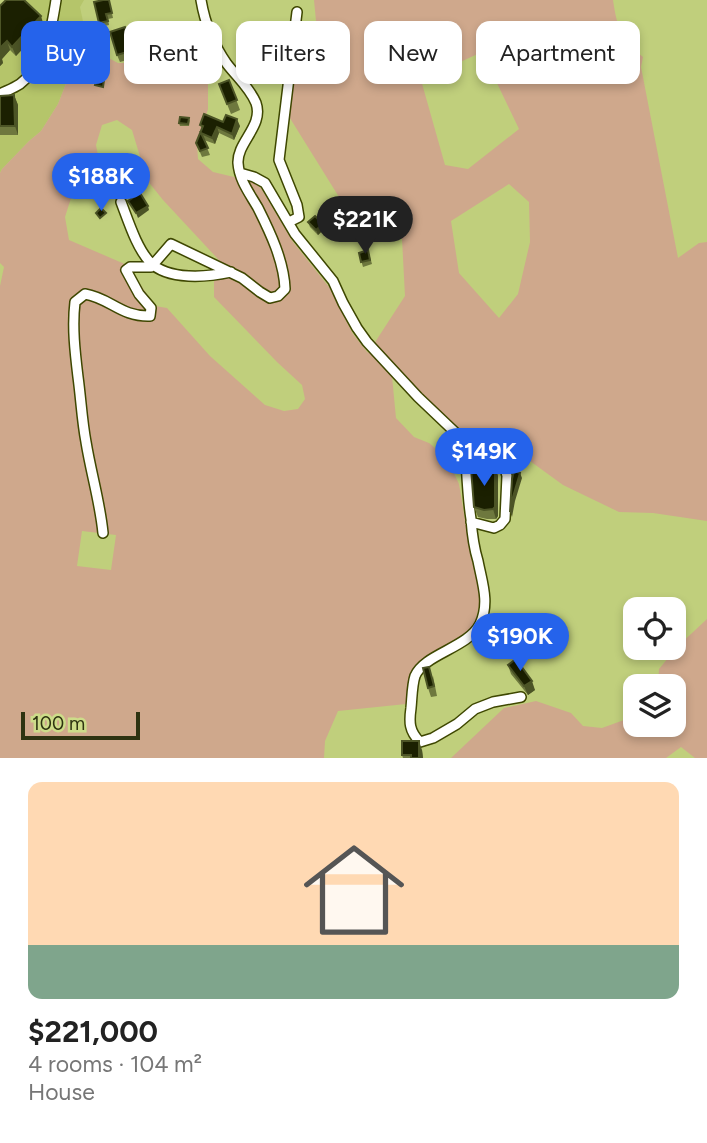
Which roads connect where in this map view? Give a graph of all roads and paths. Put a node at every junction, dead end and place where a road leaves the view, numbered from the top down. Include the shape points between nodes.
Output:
1 (56, 0) edge
2 (201, 0) edge
3 (297, 12) dead end
4 (0, 94) edge
5 (240, 173) junction
6 (121, 202) dead end
7 (289, 222) junction
8 (153, 265) junction
9 (231, 272) junction
10 (465, 445) junction
11 (471, 522) junction
12 (103, 533) dead end
13 (520, 697) dead end

1 - 4 street via 49,42 36,65 19,85
2 - 5 street via 208,32 256,104 254,128 238,162
3 - 7 street via 279,160 299,217
5 - 7 street via 265,183
5 - 9 street via 278,254 285,289 270,298
6 - 8 street
7 - 10 street via 332,281 367,342
8 - 9 street via 181,276
8 - 9 street via 171,244
8 - 12 street via 126,270 151,308 150,316 136,316 94,295 85,294 75,302 82,414
10 - 11 street
10 - 11 street via 500,464 507,476 505,519 494,528
11 - 13 street via 485,588 481,622 473,635 420,668 411,705 413,734 420,742 433,738 475,709

